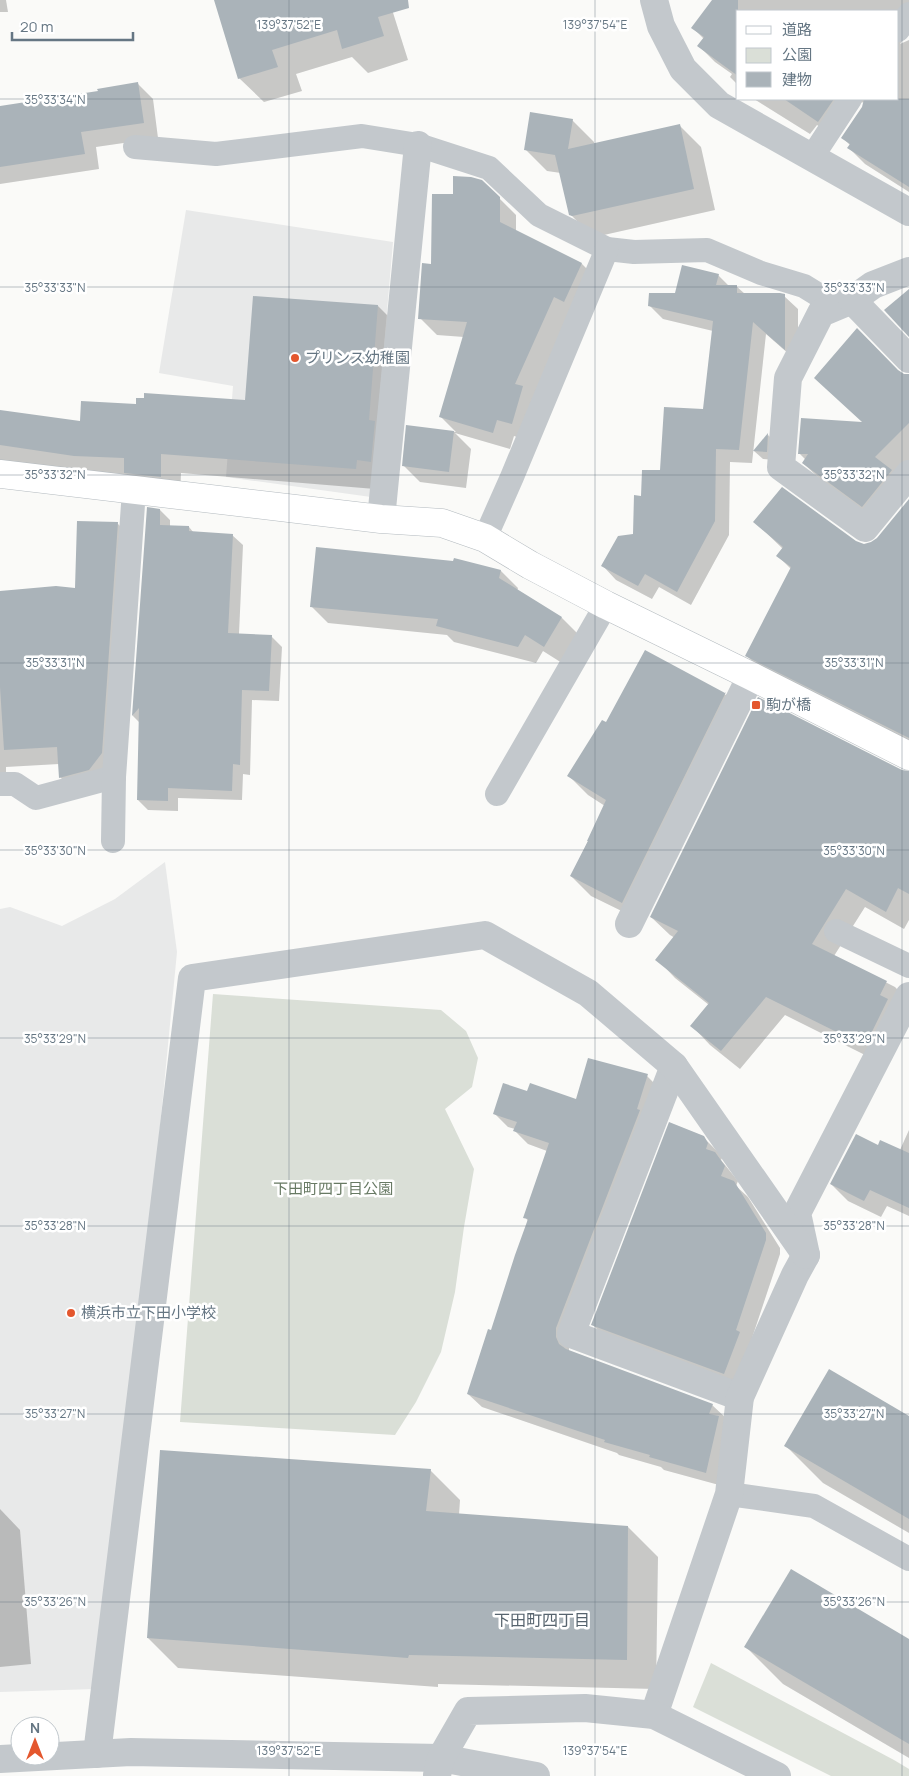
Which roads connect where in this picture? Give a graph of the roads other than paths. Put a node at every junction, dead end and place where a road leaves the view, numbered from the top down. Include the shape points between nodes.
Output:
1 (654, 1) edge
2 (909, 14) edge
3 (899, 29) edge
4 (849, 100) edge
5 (418, 145) junction
6 (135, 147) dead end
7 (812, 157) junction
8 (909, 212) edge
9 (607, 249) junction
10 (909, 271) edge
11 (845, 304) junction
12 (909, 359) edge
13 (0, 474) edge
14 (909, 474) edge
15 (134, 490) junction
16 (381, 520) junction
17 (485, 538) junction
18 (606, 605) junction
19 (751, 676) junction
20 (909, 756) edge
21 (114, 777) junction
22 (0, 784) edge
23 (497, 794) dead end
24 (113, 841) dead end
25 (629, 924) dead end
26 (836, 931) dead end
27 (909, 966) edge
28 (909, 996) edge
29 (674, 1066) junction
30 (806, 1255) junction
31 (740, 1397) junction
32 (729, 1494) junction
33 (909, 1559) edge
34 (654, 1715) junction
35 (97, 1754) junction
36 (0, 1759) edge
37 (439, 1767) edge
38 (536, 1776) edge
39 (777, 1776) edge

1 - 7 street via 661,26 683,69 719,105
2 - 3 lane
4 - 7 lane
5 - 6 lane via 362,136 216,154
5 - 9 lane via 489,168 539,215
5 - 16 street
7 - 8 street
9 - 11 lane via 634,252 707,250 761,274 804,286
9 - 17 lane
10 - 11 street via 874,285
11 - 12 street
11 - 14 street via 821,313 788,378 781,468 865,528
13 - 15 street
15 - 16 street
15 - 21 lane
16 - 17 street via 442,523
17 - 18 street
18 - 19 street
18 - 23 lane
19 - 20 street
19 - 25 street
21 - 22 lane via 36,798 15,784
21 - 24 lane
26 - 27 lane
28 - 30 street via 797,1213
29 - 30 street
29 - 31 street via 571,1334
29 - 35 street via 588,993 485,935 192,978
30 - 31 street
31 - 32 street
32 - 33 lane via 814,1506
32 - 34 street
34 - 37 street via 584,1708 468,1710
34 - 39 street
35 - 36 street
35 - 37 street via 130,1752
37 - 38 street

